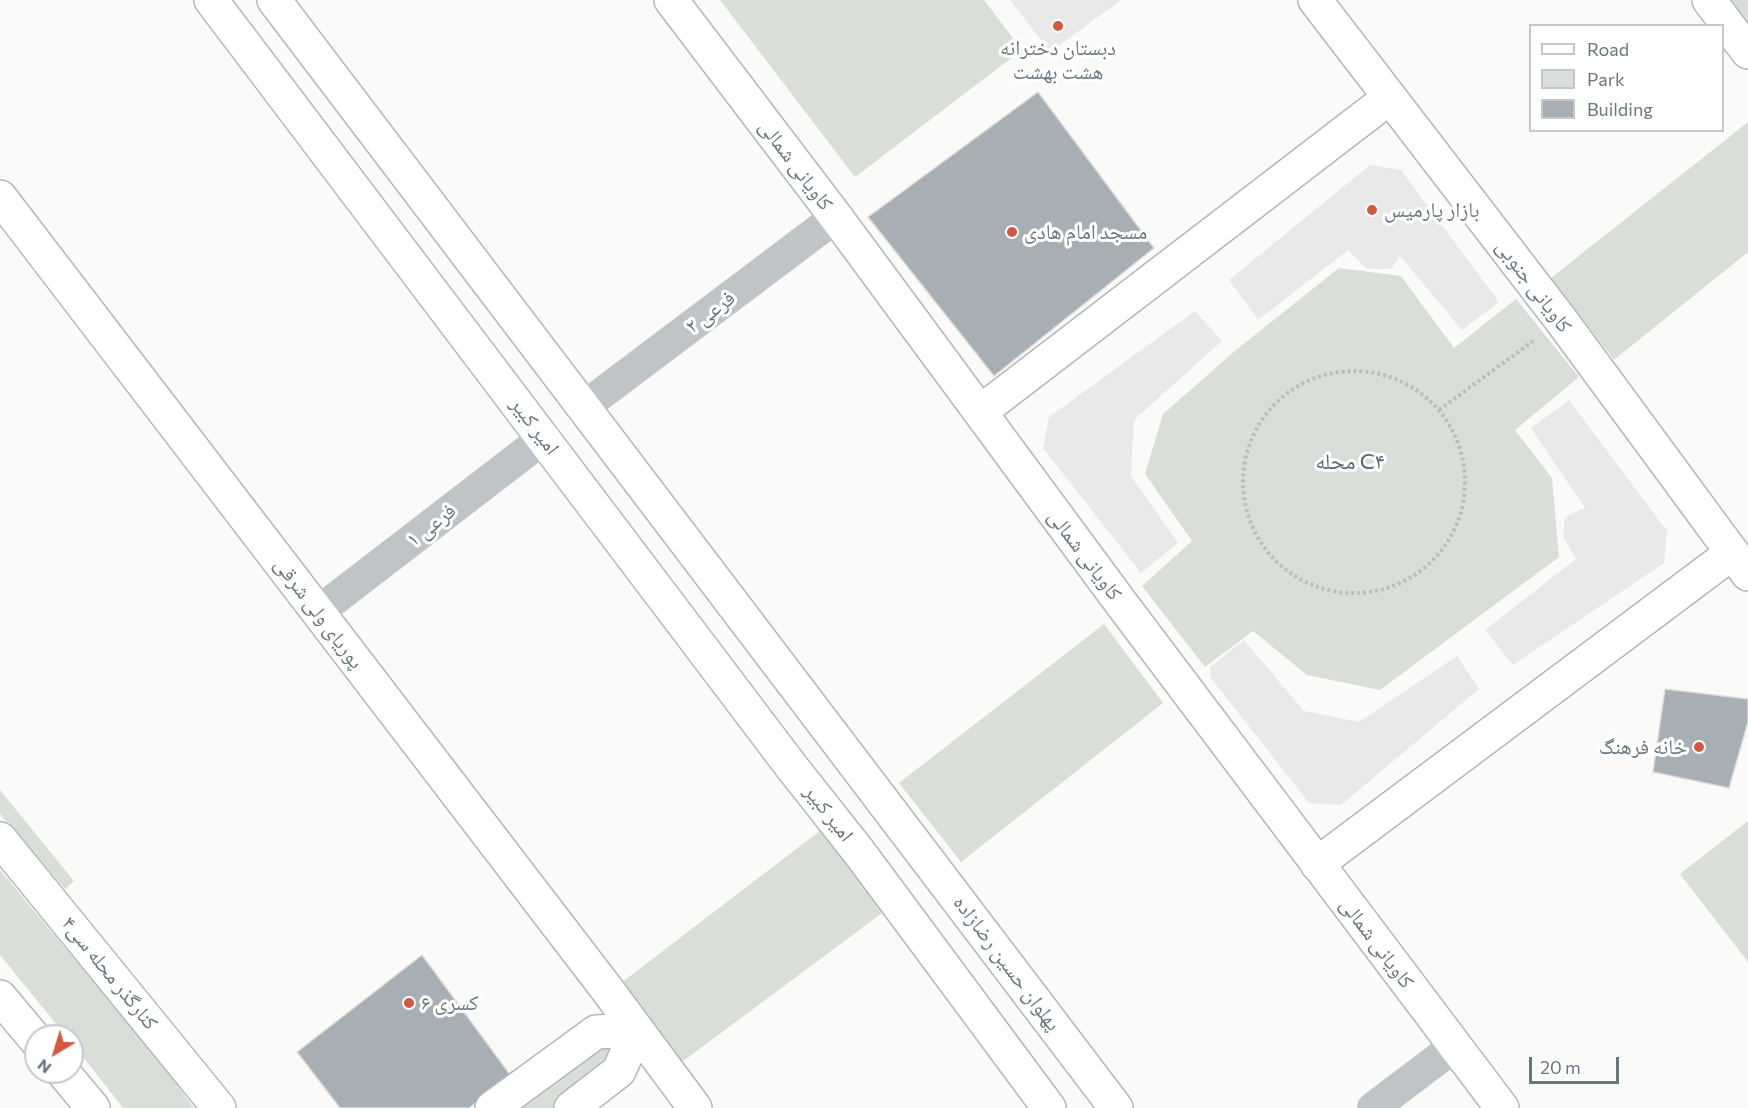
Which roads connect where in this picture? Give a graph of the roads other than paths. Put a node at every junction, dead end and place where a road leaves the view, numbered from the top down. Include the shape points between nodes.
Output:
1 (211, 0) edge
2 (274, 0) edge
3 (671, 0) edge
4 (1315, 0) edge
5 (1709, 0) edge
6 (1748, 52) edge
7 (1389, 98) junction
8 (0, 197) edge
9 (836, 218) junction
10 (585, 406) junction
11 (980, 412) junction
12 (544, 438) junction
13 (1740, 563) edge
14 (318, 612) junction
15 (851, 759) junction
16 (811, 791) junction
17 (0, 839) edge
18 (1317, 864) junction
19 (957, 896) junction
20 (915, 928) junction
21 (0, 997) edge
22 (24, 1026) edge
23 (637, 1030) junction
24 (1455, 1046) junction
25 (73, 1084) edge
26 (93, 1108) edge
27 (219, 1108) edge
28 (492, 1108) edge
29 (571, 1108) edge
30 (695, 1108) edge
31 (1050, 1108) edge
32 (1116, 1108) edge
33 (1373, 1108) edge
34 (1502, 1108) edge

1 - 12 street, امیر کبیر
2 - 10 street
3 - 9 street, کاویانی شمالی
4 - 7 street, کاویانی جنوبی
5 - 6 street
7 - 11 street
7 - 13 street, کاویانی جنوبی
8 - 14 street, پوریای ولی شرقی
9 - 10 street, فرعی ۲
9 - 11 street, کاویانی شمالی
10 - 12 street
10 - 15 street
11 - 18 street, کاویانی شمالی
12 - 14 street, فرعی ۱
12 - 16 street, امیر کبیر
13 - 18 street
14 - 23 street, پوریای ولی شرقی
15 - 16 street
15 - 19 street, پهلوان حسین رضازاده
16 - 20 street, امیر کبیر
17 - 27 street, کنارگذر محله سی۴
18 - 24 street, کاویانی شمالی
19 - 20 street
19 - 32 street, پهلوان حسین رضازاده
20 - 31 street
21 - 22 street
23 - 28 street via 596,1032
23 - 29 street via 619,1071
23 - 30 street, پوریای ولی شرقی
24 - 33 street
24 - 34 street, کاویانی شمالی
25 - 26 street

